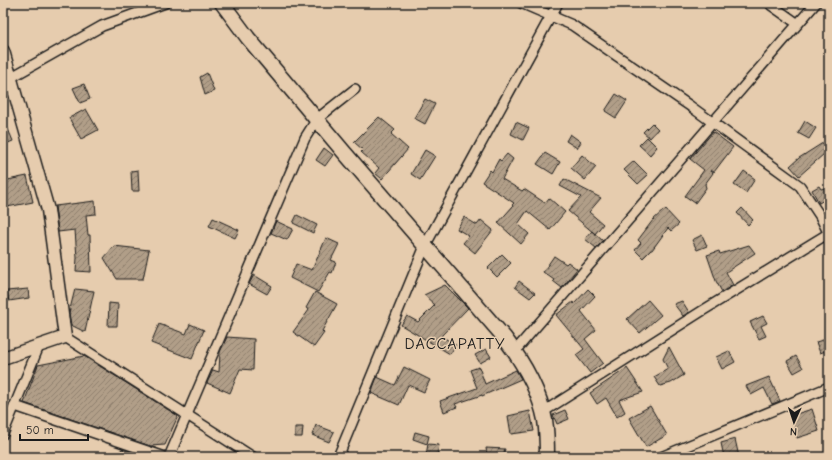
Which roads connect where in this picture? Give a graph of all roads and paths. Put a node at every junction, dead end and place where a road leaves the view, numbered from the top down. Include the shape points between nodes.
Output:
1 (165, 3) edge
2 (222, 3) edge
3 (521, 3) edge
4 (558, 3) edge
5 (816, 3) edge
6 (771, 5) dead end
7 (551, 16) junction
8 (798, 24) junction
9 (3, 51) edge
10 (7, 79) edge
11 (355, 89) dead end
12 (317, 119) junction
13 (713, 122) junction
14 (829, 233) edge
15 (425, 246) junction
16 (65, 337) junction
17 (39, 346) junction
18 (515, 351) junction
19 (3, 358) edge
20 (829, 387) edge
21 (15, 406) junction
22 (543, 412) junction
23 (187, 415) junction
24 (3, 434) edge
25 (165, 457) edge
26 (169, 457) edge
27 (253, 457) edge
28 (338, 457) edge
29 (547, 457) edge
30 (661, 457) edge

1 - 10 street via 102,26
2 - 12 main road via 248,38
3 - 7 street
4 - 7 street
5 - 8 street
6 - 8 street
7 - 13 street via 572,24
7 - 15 street
8 - 13 street
9 - 10 street
10 - 16 street via 48,210
11 - 12 street
12 - 15 main road
12 - 23 street via 305,138
13 - 14 street via 800,186
13 - 18 street
14 - 22 street
15 - 18 main road
15 - 28 street
16 - 17 street
16 - 23 street
17 - 19 street
17 - 21 street
18 - 22 main road via 532,382
20 - 30 street
21 - 24 street
21 - 25 street
22 - 29 main road
23 - 26 street
23 - 27 street

